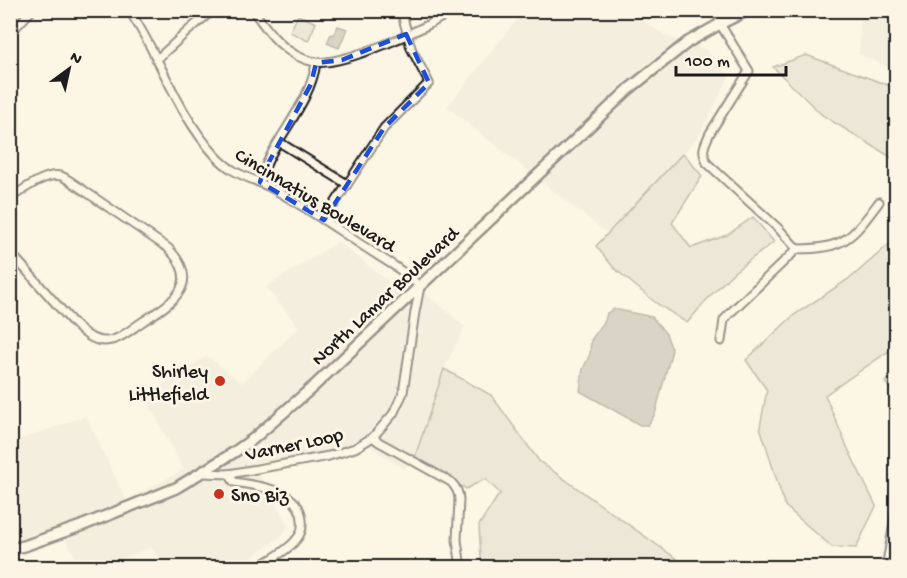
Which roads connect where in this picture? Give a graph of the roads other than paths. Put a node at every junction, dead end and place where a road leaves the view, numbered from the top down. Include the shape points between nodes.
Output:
1 (32, 10) edge
2 (129, 10) edge
3 (213, 10) edge
4 (253, 10) edge
5 (401, 10) edge
6 (452, 10) edge
7 (718, 10) edge
8 (748, 10) edge
9 (720, 24) junction
10 (10, 33) edge
11 (406, 34) junction
12 (156, 60) junction
13 (316, 63) junction
14 (279, 142) junction
15 (260, 182) junction
16 (348, 184) junction
17 (10, 198) edge
18 (879, 202) dead end
19 (324, 220) junction
20 (796, 249) junction
21 (10, 252) edge
22 (420, 287) junction
23 (721, 341) dead end
24 (373, 437) junction
25 (202, 473) junction
26 (229, 474) junction
27 (897, 512) edge
28 (10, 549) edge
29 (265, 563) junction
30 (257, 567) edge
31 (272, 567) edge
32 (461, 567) edge
33 (886, 567) edge

1 - 10 street
2 - 12 street, Cincinnatius Boulevard
3 - 12 street
4 - 13 street via 279,44
5 - 11 street
6 - 11 street
7 - 9 street
8 - 9 street, North Lamar Boulevard
9 - 20 street via 749,71 710,133 703,153 707,163
9 - 22 street, North Lamar Boulevard via 688,42 629,89
11 - 13 street via 342,60
11 - 16 street via 429,83 384,128
12 - 15 street, Cincinnatius Boulevard via 186,117 214,154 236,173
13 - 14 street via 311,84
14 - 15 street
14 - 16 street
15 - 19 street, Cincinnatius Boulevard
16 - 19 street
17 - 21 street via 51,176 70,181 168,248 182,266 182,287 167,306 116,339 94,339 74,324
18 - 20 street via 845,240 825,248
19 - 22 street, Cincinnatius Boulevard
20 - 23 street via 730,313 724,321
22 - 24 street, Varner Loop via 403,393 393,414
22 - 25 street, North Lamar Boulevard via 253,439
24 - 26 street, Varner Loop via 329,456
24 - 32 street via 455,486 459,495 457,540
25 - 26 street, Varner Loop
25 - 28 street, North Lamar Boulevard via 128,508
26 - 29 street via 234,482 265,487 286,496 302,516 297,540
27 - 33 street
29 - 30 street
29 - 31 street

